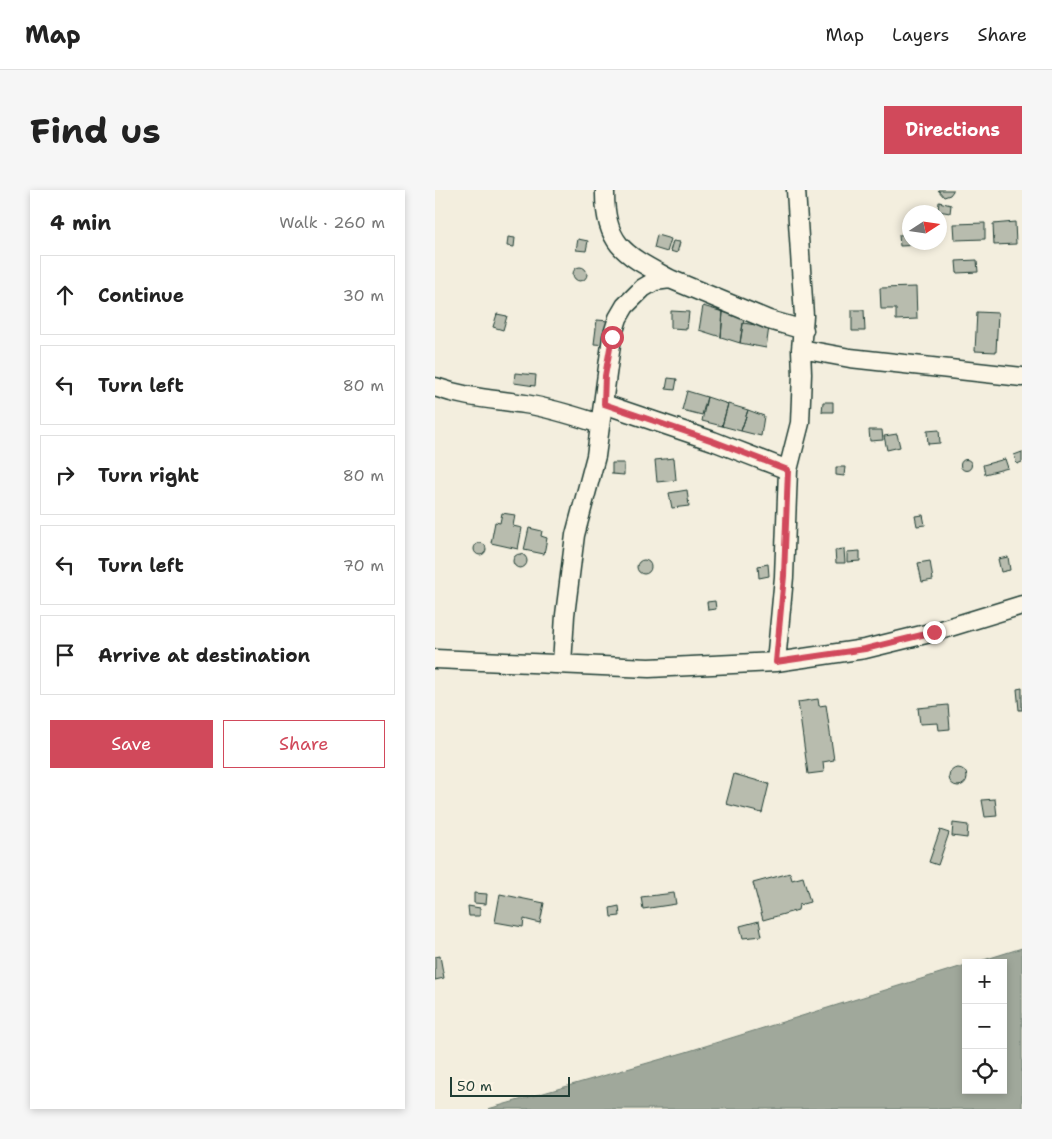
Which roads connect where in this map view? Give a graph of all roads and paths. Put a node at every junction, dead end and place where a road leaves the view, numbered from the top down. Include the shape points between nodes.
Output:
1 (605, 190) edge
2 (796, 190) edge
3 (670, 279) junction
4 (804, 330) junction
5 (801, 349) junction
6 (1022, 377) edge
7 (435, 387) edge
8 (604, 404) junction
9 (600, 424) junction
10 (788, 470) junction
11 (1022, 605) edge
12 (435, 660) edge
13 (776, 662) junction
14 (562, 664) junction

1 - 3 street via 607,223 618,245 630,256
2 - 4 street
3 - 4 street via 769,320
3 - 8 street via 655,281 643,288 618,318 609,352
4 - 5 street
5 - 6 street via 850,358
5 - 10 street via 800,423
7 - 9 street via 469,398 525,404 567,413
8 - 9 street
8 - 10 street
9 - 14 street via 596,456 575,535
10 - 13 street via 784,576
11 - 13 street via 865,649
12 - 14 street
13 - 14 street via 649,668

